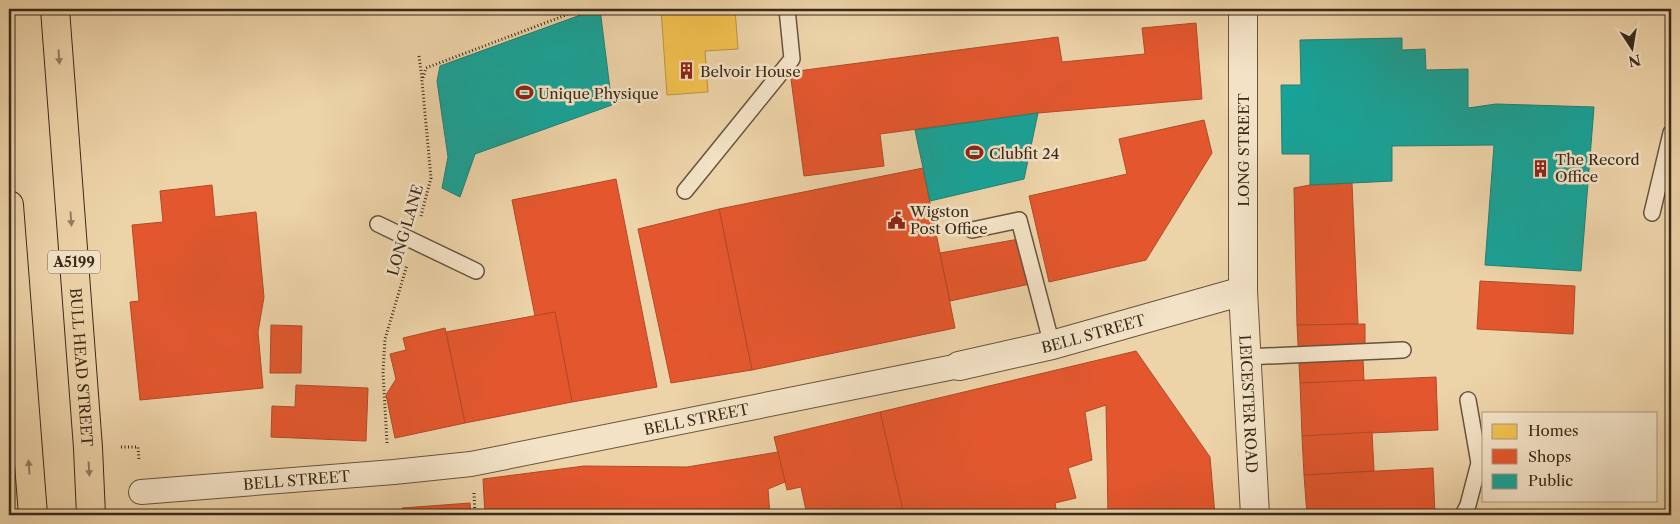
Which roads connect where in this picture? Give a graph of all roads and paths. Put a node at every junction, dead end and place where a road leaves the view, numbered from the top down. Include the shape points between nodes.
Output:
1 (55, 9) edge
2 (582, 9) edge
3 (787, 9) edge
4 (1243, 9) edge
5 (419, 56) dead end
6 (422, 81) junction
7 (1671, 133) edge
8 (686, 191) dead end
9 (9, 205) edge
10 (1652, 213) dead end
11 (378, 224) dead end
12 (972, 230) dead end
13 (414, 241) junction
14 (476, 271) dead end
15 (1243, 291) junction
16 (1052, 345) junction
17 (1403, 350) dead end
18 (1246, 357) junction
19 (959, 366) joint
20 (1468, 400) dead end
21 (394, 472) junction
22 (141, 492) dead end
23 (33, 515) edge
24 (91, 515) edge
25 (1255, 515) edge
26 (1464, 515) edge

1 -> 24 main road, BULL HEAD STREET / A5199
2 - 6 path via 426,68
3 - 8 lane via 792,59
4 - 15 street, LONG STREET
5 - 6 path, LONG LANE
6 - 13 path, LONG LANE via 431,178
7 - 10 lane
23 -> 9 main road
11 - 13 lane
12 - 16 lane via 1019,220
13 - 14 lane
13 - 21 path, LONG LANE via 386,338 383,372 386,438
15 - 16 street, BELL STREET
15 - 18 street, LEICESTER ROAD
16 - 19 street, BELL STREET
17 - 18 lane
18 - 25 street, LEICESTER ROAD
19 - 21 street, BELL STREET via 471,464
20 - 26 lane via 1479,463
21 - 22 street, BELL STREET

